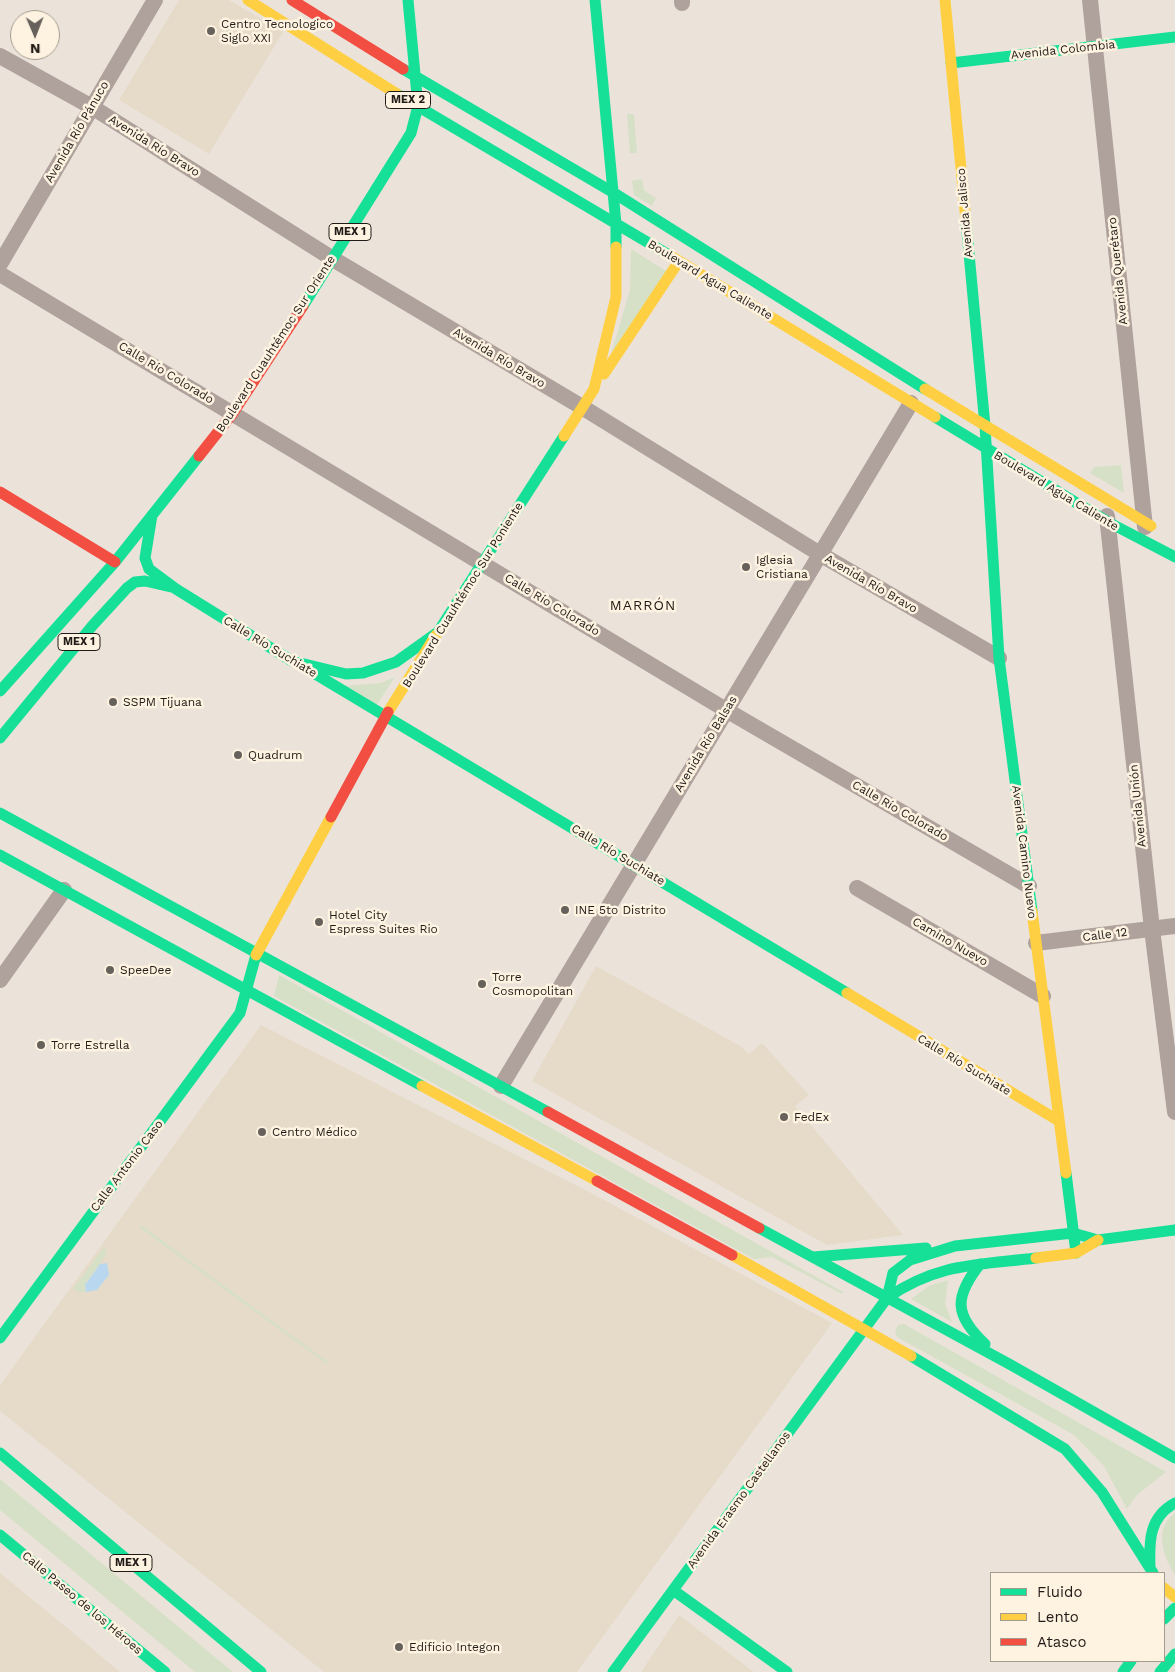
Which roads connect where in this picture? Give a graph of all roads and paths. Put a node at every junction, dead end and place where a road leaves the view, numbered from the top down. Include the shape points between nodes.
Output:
1 (155, 0) edge
2 (248, 0) edge
3 (292, 0) edge
4 (408, 0) edge
5 (595, 0) edge
6 (944, 0) edge
7 (1090, 0) edge
8 (1175, 37) edge
9 (1095, 47) junction
10 (0, 56) edge
11 (951, 62) junction
12 (416, 76) junction
13 (418, 106) junction
14 (92, 107) junction
15 (614, 193) junction
16 (616, 224) junction
17 (333, 258) junction
18 (679, 261) junction
19 (0, 264) edge
20 (0, 274) edge
21 (594, 389) junction
22 (911, 403) junction
23 (582, 407) junction
24 (233, 413) junction
25 (985, 426) junction
26 (986, 449) junction
27 (0, 492) edge
28 (1106, 499) junction
29 (152, 515) junction
30 (1108, 522) junction
31 (1145, 523) junction
32 (1160, 531) dead end
33 (1146, 542) junction
34 (820, 554) junction
35 (1175, 557) edge
36 (115, 562) junction
37 (482, 563) junction
38 (176, 589) junction
39 (438, 632) junction
40 (999, 658) junction
41 (292, 661) junction
42 (0, 691) edge
43 (726, 710) junction
44 (386, 716) junction
45 (0, 738) edge
46 (0, 813) edge
47 (0, 855) edge
48 (634, 864) junction
49 (1028, 886) junction
50 (857, 888) dead end
51 (64, 890) junction
52 (1175, 926) edge
53 (1152, 929) junction
54 (1036, 943) junction
55 (256, 952) junction
56 (0, 980) edge
57 (246, 990) junction
58 (1043, 996) junction
59 (501, 1086) junction
60 (1175, 1112) edge
61 (1059, 1121) junction
62 (1175, 1230) edge
63 (1073, 1233) junction
64 (1098, 1240) junction
65 (955, 1246) junction
66 (1076, 1253) junction
67 (813, 1257) junction
68 (980, 1264) junction
69 (886, 1298) junction
70 (864, 1328) junction
71 (0, 1338) edge
72 (1011, 1365) junction
73 (0, 1454) edge
74 (1175, 1458) edge
75 (1175, 1503) edge
76 (0, 1535) edge
77 (1152, 1571) edge
78 (1165, 1589) edge
79 (672, 1590) junction
80 (1175, 1597) edge
81 (1175, 1608) edge
82 (1165, 1618) edge
83 (1175, 1654) edge
84 (165, 1672) edge
85 (262, 1672) edge
86 (613, 1672) edge
87 (787, 1672) edge
88 (1160, 1672) edge

1 - 14 street, Avenida Río Pánuco
2 - 13 main road, Boulevard Agua Caliente / MEX 2
3 - 12 main road, Boulevard Agua Caliente / MEX 2
4 - 12 main road, Boulevard Cuauhtémoc Sur Oriente / MEX 1
5 - 15 main road, MEX 1
6 - 11 main road, Avenida Jalisco
7 - 9 street, Avenida Querétaro
8 - 9 main road, Avenida Colombia
9 - 11 main road, Avenida Colombia
9 - 31 street, Avenida Querétaro
10 - 14 street, Avenida Río Bravo
11 - 25 main road, Avenida Jalisco
12 - 13 main road, Boulevard Cuauhtémoc Sur Oriente / MEX 1
12 - 15 main road, Boulevard Agua Caliente / MEX 2
13 - 16 main road, Boulevard Agua Caliente / MEX 2
13 - 17 main road, Boulevard Cuauhtémoc Sur Oriente / MEX 1 via 411,132
14 - 17 street, Avenida Río Bravo
14 - 19 street, Avenida Río Pánuco
15 - 16 main road, MEX 1
15 - 25 main road, Boulevard Agua Caliente
16 - 18 main road, Boulevard Agua Caliente
16 - 21 main road, Boulevard Cuauhtémoc Sur Poniente / MEX 1 via 616,297
17 - 23 street, Avenida Río Bravo
17 - 24 main road, Boulevard Cuauhtémoc Sur Oriente / MEX 1
18 - 21 main road
18 - 22 main road, Boulevard Agua Caliente
20 - 24 street, Calle Río Colorado
21 - 23 main road, Boulevard Cuauhtémoc Sur Poniente / MEX 1
22 - 26 main road, Boulevard Agua Caliente
22 - 34 street, Avenida Río Balsas
23 - 34 street, Avenida Río Bravo
23 - 37 main road, Boulevard Cuauhtémoc Sur Poniente / MEX 1
24 - 29 main road, Boulevard Cuauhtémoc Sur Oriente / MEX 1
24 - 37 street, Calle Río Colorado
25 - 26 main road, Avenida Jalisco
25 - 28 main road, Boulevard Agua Caliente
26 - 30 main road, Boulevard Agua Caliente
26 - 40 main road, Avenida Camino Nuevo
27 - 36 main road
28 - 30 street, Avenida Unión
28 - 31 main road, Boulevard Agua Caliente
29 - 36 main road, Boulevard Cuauhtémoc Sur Oriente / MEX 1
29 - 38 main road, Calle Río Suchiate via 146,563 153,573
30 - 33 main road, Boulevard Agua Caliente
30 - 53 street, Avenida Unión
31 - 32 main road, Boulevard Agua Caliente
31 - 33 street, Avenida Querétaro
33 - 35 main road, Boulevard Agua Caliente
34 - 40 street, Avenida Río Bravo
34 - 43 street, Avenida Río Balsas
36 - 42 main road, Boulevard Cuauhtémoc Sur Oriente / MEX 1
37 - 39 main road, Boulevard Cuauhtémoc Sur Poniente / MEX 1
37 - 43 street, Calle Río Colorado
38 - 41 main road, Calle Río Suchiate / MEX 1
38 - 45 main road, MEX 1 via 145,582 135,582 127,588 93,624
39 - 41 main road, MEX 1 via 396,662 364,673 346,674
39 - 44 main road, Boulevard Cuauhtémoc Sur Poniente
40 - 49 main road, Avenida Camino Nuevo
41 - 44 main road, Calle Río Suchiate
43 - 48 street, Avenida Río Balsas
43 - 49 street, Calle Río Colorado
44 - 48 main road, Calle Río Suchiate
44 - 55 main road, Boulevard Cuauhtémoc Sur Poniente
46 - 55 main road
47 - 51 main road
48 - 59 street, Avenida Río Balsas
48 - 61 main road, Calle Río Suchiate
49 - 54 main road, Avenida Camino Nuevo
50 - 58 street, Camino Nuevo
51 - 56 street
51 - 57 main road
52 - 53 street, Calle 12
53 - 54 street, Calle 12
53 - 60 street, Avenida Unión
54 - 58 main road, Avenida Camino Nuevo
55 - 57 main road, Calle Antonio Caso
55 - 59 main road
57 - 70 main road
57 - 71 main road, Calle Antonio Caso via 240,1013
58 - 61 main road, Avenida Camino Nuevo
59 - 67 main road
61 - 63 main road, Avenida Camino Nuevo
62 - 64 main road
63 - 64 main road
63 - 65 main road
63 - 66 main road, Avenida Camino Nuevo
64 - 66 main road
65 - 67 main road
65 - 69 main road via 910,1260 893,1273
66 - 68 main road
67 - 69 main road
68 - 69 main road via 920,1277
68 - 72 main road via 962,1287 959,1298 963,1321
69 - 70 main road, Avenida Erasmo Castellanos
69 - 72 main road
70 - 77 main road via 1065,1449 1096,1482
70 - 79 main road, Avenida Erasmo Castellanos
72 - 74 main road
73 - 85 main road, MEX 1
75 - 77 main road via 1154,1521 1150,1540
76 - 84 main road, Calle Paseo de los Héroes
78 - 80 main road
79 - 86 main road, Avenida Erasmo Castellanos
79 - 87 main road
81 - 82 main road
83 - 88 main road

